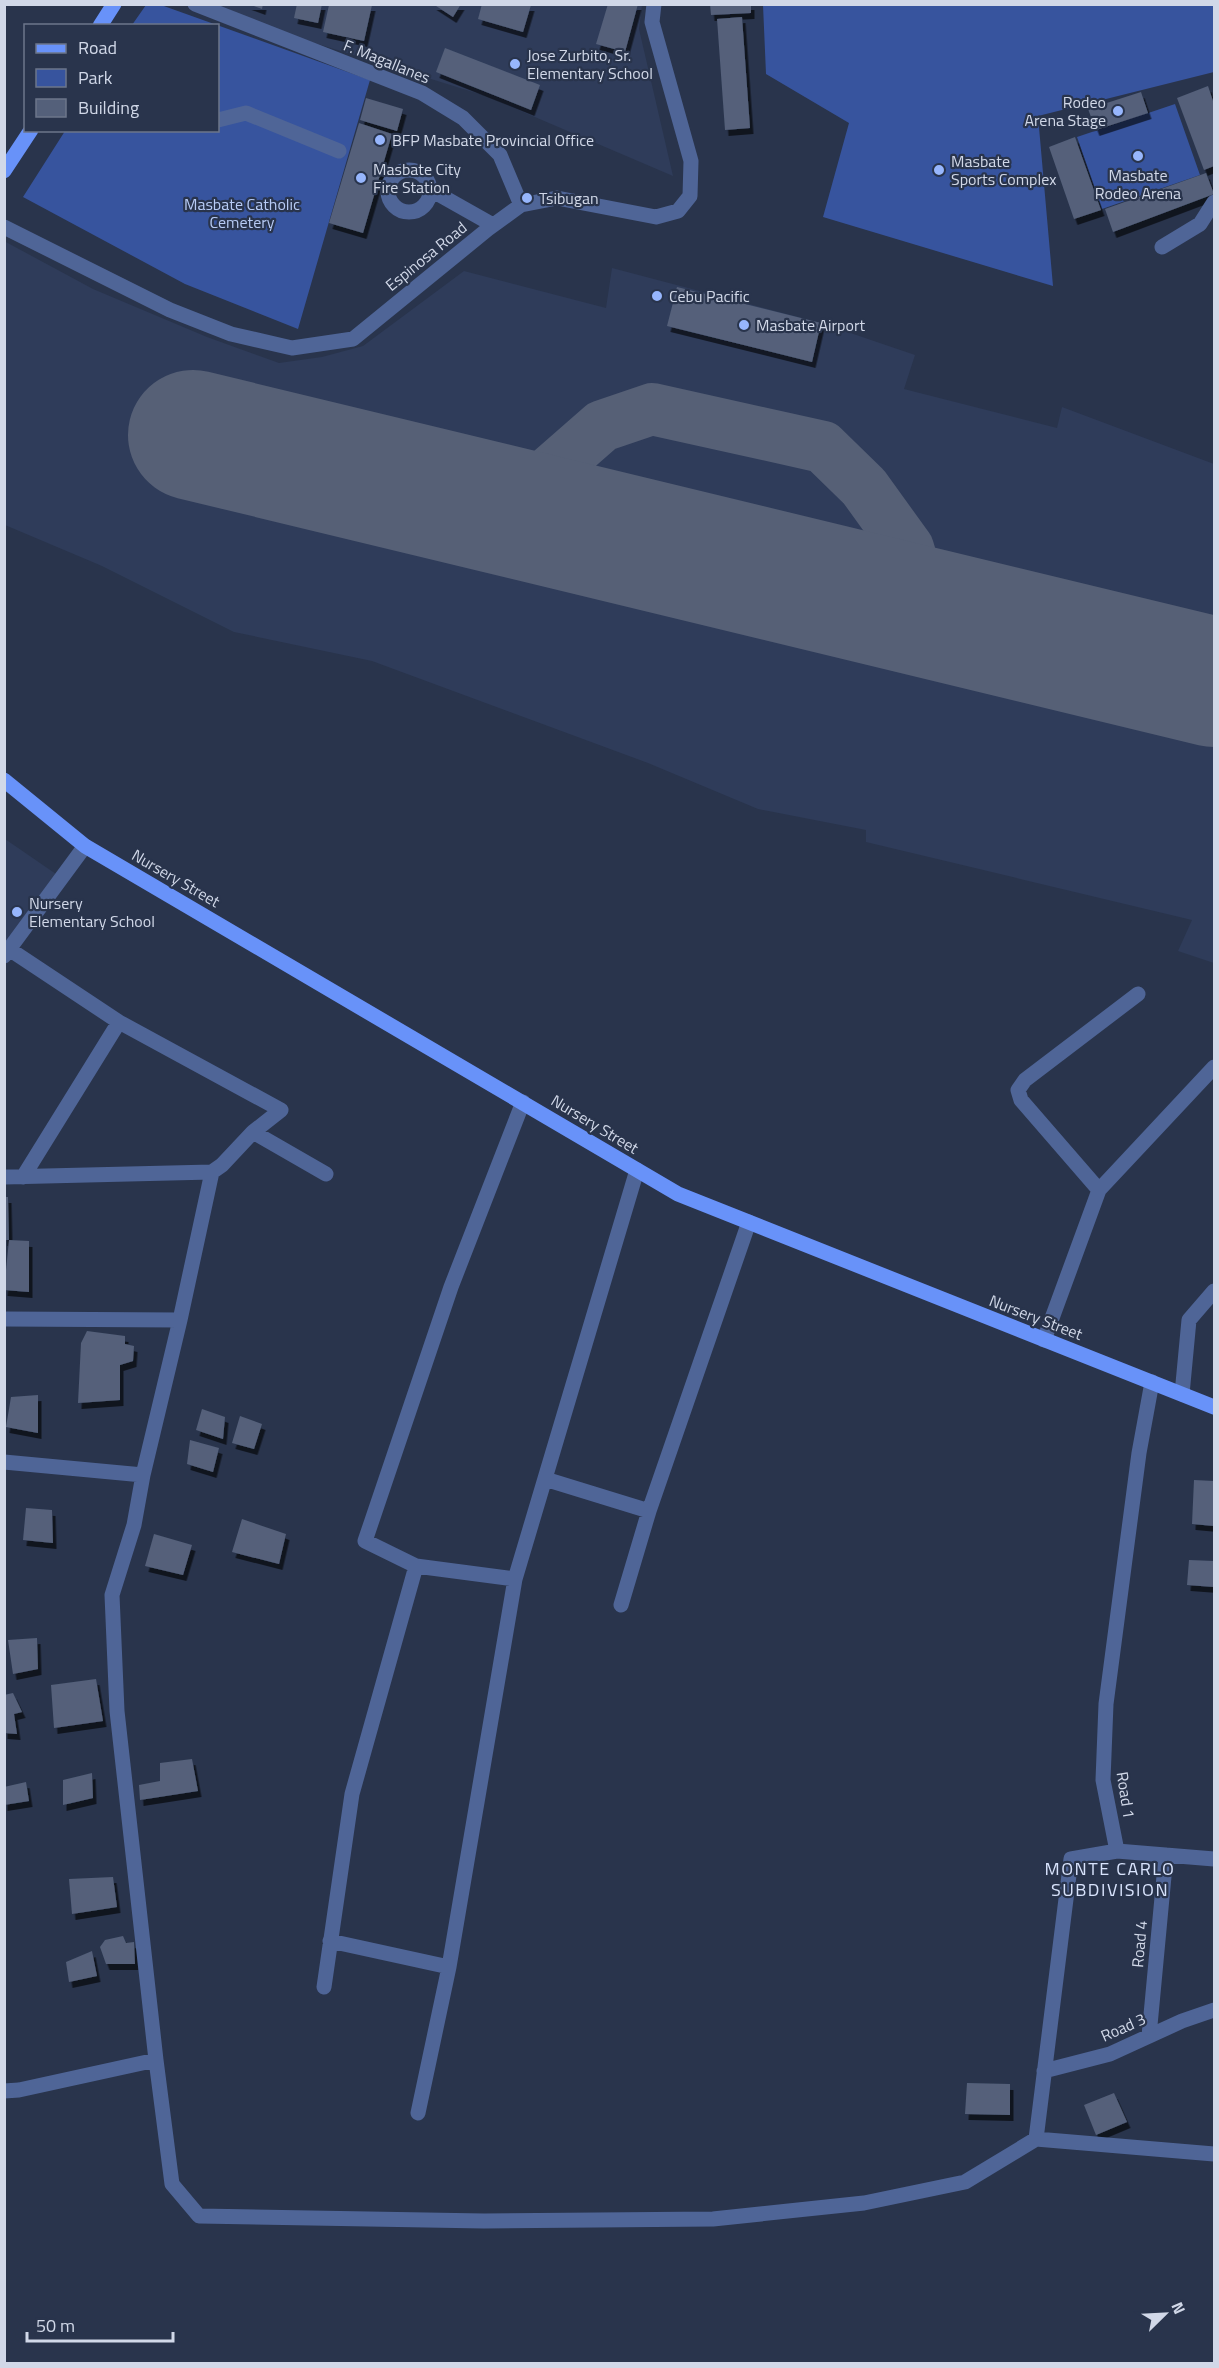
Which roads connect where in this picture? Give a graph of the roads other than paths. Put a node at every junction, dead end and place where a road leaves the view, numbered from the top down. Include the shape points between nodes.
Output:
1 (114, 4) edge
2 (195, 4) edge
3 (654, 4) edge
4 (101, 24) edge
5 (219, 120) edge
6 (30, 132) edge
7 (339, 151) dead end
8 (4, 171) edge
9 (431, 190) dead end
10 (1215, 201) edge
11 (521, 205) junction
12 (493, 225) junction
13 (4, 227) edge
14 (1162, 247) dead end
15 (4, 780) edge
16 (85, 846) junction
17 (7, 953) edge
18 (1138, 994) dead end
19 (119, 1022) junction
20 (1215, 1067) edge
21 (523, 1102) junction
22 (253, 1132) junction
23 (637, 1170) junction
24 (212, 1172) junction
25 (326, 1174) dead end
26 (4, 1176) edge
27 (23, 1177) junction
28 (1099, 1190) junction
29 (749, 1222) junction
30 (1215, 1291) edge
31 (4, 1319) edge
32 (180, 1320) junction
33 (1044, 1340) junction
34 (1152, 1382) junction
35 (1182, 1395) junction
36 (1215, 1407) edge
37 (4, 1462) edge
38 (143, 1475) junction
39 (545, 1479) junction
40 (649, 1511) junction
41 (416, 1566) junction
42 (515, 1579) junction
43 (621, 1605) dead end
44 (1117, 1851) junction
45 (1166, 1855) junction
46 (1215, 1859) edge
47 (330, 1941) junction
48 (449, 1967) junction
49 (324, 1987) dead end
50 (1215, 2010) edge
51 (1149, 2036) junction
52 (156, 2060) junction
53 (1044, 2071) junction
54 (4, 2091) edge
55 (418, 2113) dead end
56 (1035, 2139) junction
57 (1215, 2154) edge

1 - 4 main road
2 - 11 street, F. Magallanes via 422,93 463,118 500,155
3 - 11 street, Espinosa Road via 652,22 691,160 690,196 678,211 656,217 557,198
5 - 7 street via 246,113
6 - 8 main road
9 - 12 street
10 - 14 street via 1200,224
11 - 12 street, Espinosa Road
12 - 13 street, Espinosa Road via 353,339 292,348 231,334 170,310
15 - 16 main road, Nursery Street
16 - 17 street
16 - 21 main road, Nursery Street
17 - 19 street
18 - 28 street via 1025,1080 1018,1090 1021,1100
19 - 22 street via 281,1110
19 - 27 street
20 - 28 street
21 - 23 main road, Nursery Street
21 - 41 street via 451,1287 365,1541
22 - 24 street
22 - 25 street
23 - 29 main road, Nursery Street via 678,1194
23 - 39 street
24 - 27 street
24 - 32 street
26 - 27 street
28 - 33 street
29 - 33 main road, Nursery Street
29 - 40 street
30 - 35 street via 1189,1320
31 - 32 street
32 - 38 street
33 - 34 main road, Nursery Street
34 - 35 main road, Nursery Street
34 - 44 street, Road 1 via 1106,1704 1103,1780
35 - 36 main road, Nursery Street
37 - 38 street
38 - 52 street via 134,1525 112,1595 117,1711
39 - 40 street
39 - 42 street
40 - 43 street
41 - 42 street
41 - 47 street via 352,1794
42 - 48 street
44 - 45 street
44 - 53 street via 1071,1859
45 - 46 street
45 - 51 street, Road 4
47 - 48 street
47 - 49 street
48 - 55 street
50 - 51 street, Road 3
51 - 53 street, Road 3 via 1110,2054
52 - 54 street
52 - 56 street via 172,2184 199,2216 483,2221 713,2219 864,2203 965,2182
53 - 56 street
56 - 57 street

